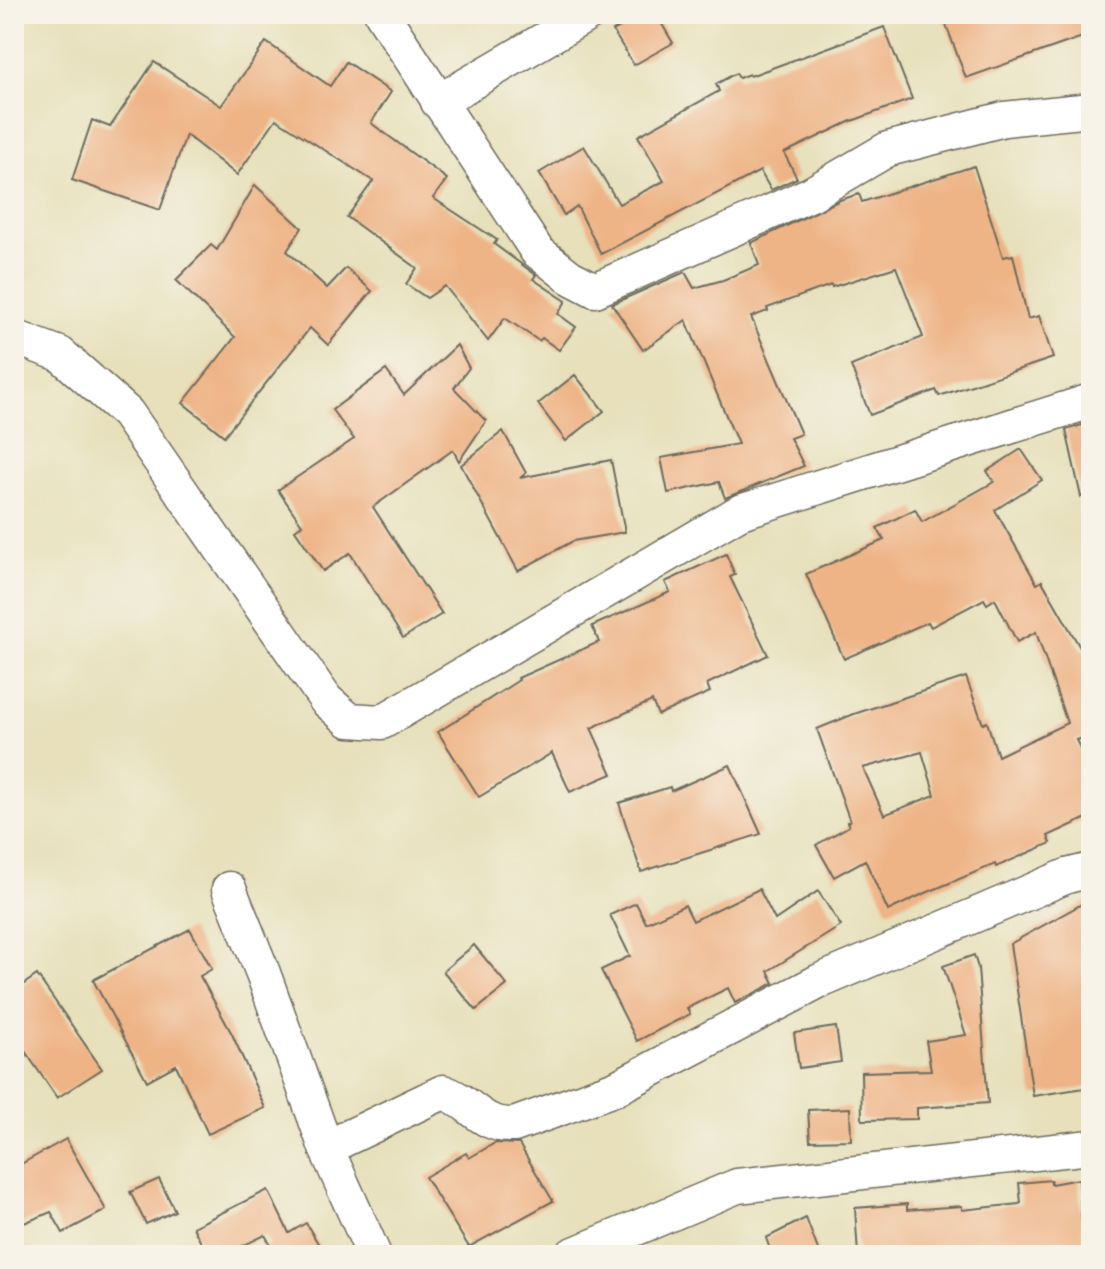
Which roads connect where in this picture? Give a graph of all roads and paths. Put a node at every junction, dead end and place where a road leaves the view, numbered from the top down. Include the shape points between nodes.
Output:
1 (382, 14) edge
2 (588, 14) edge
3 (438, 102) junction
4 (1091, 110) edge
5 (14, 337) edge
6 (1091, 401) edge
7 (1091, 870) edge
8 (229, 889) dead end
9 (1091, 1147) edge
10 (326, 1148) junction
11 (374, 1255) edge
12 (572, 1255) edge

1 - 3 street
2 - 3 street
3 - 4 street via 537,251 595,290 811,194 888,149 1004,119
5 - 6 street via 60,354 127,413 326,700 349,720 382,722 740,512
7 - 10 street via 820,981 616,1088 514,1125 497,1126 443,1092
8 - 10 street
9 - 12 street via 737,1186
10 - 11 street

